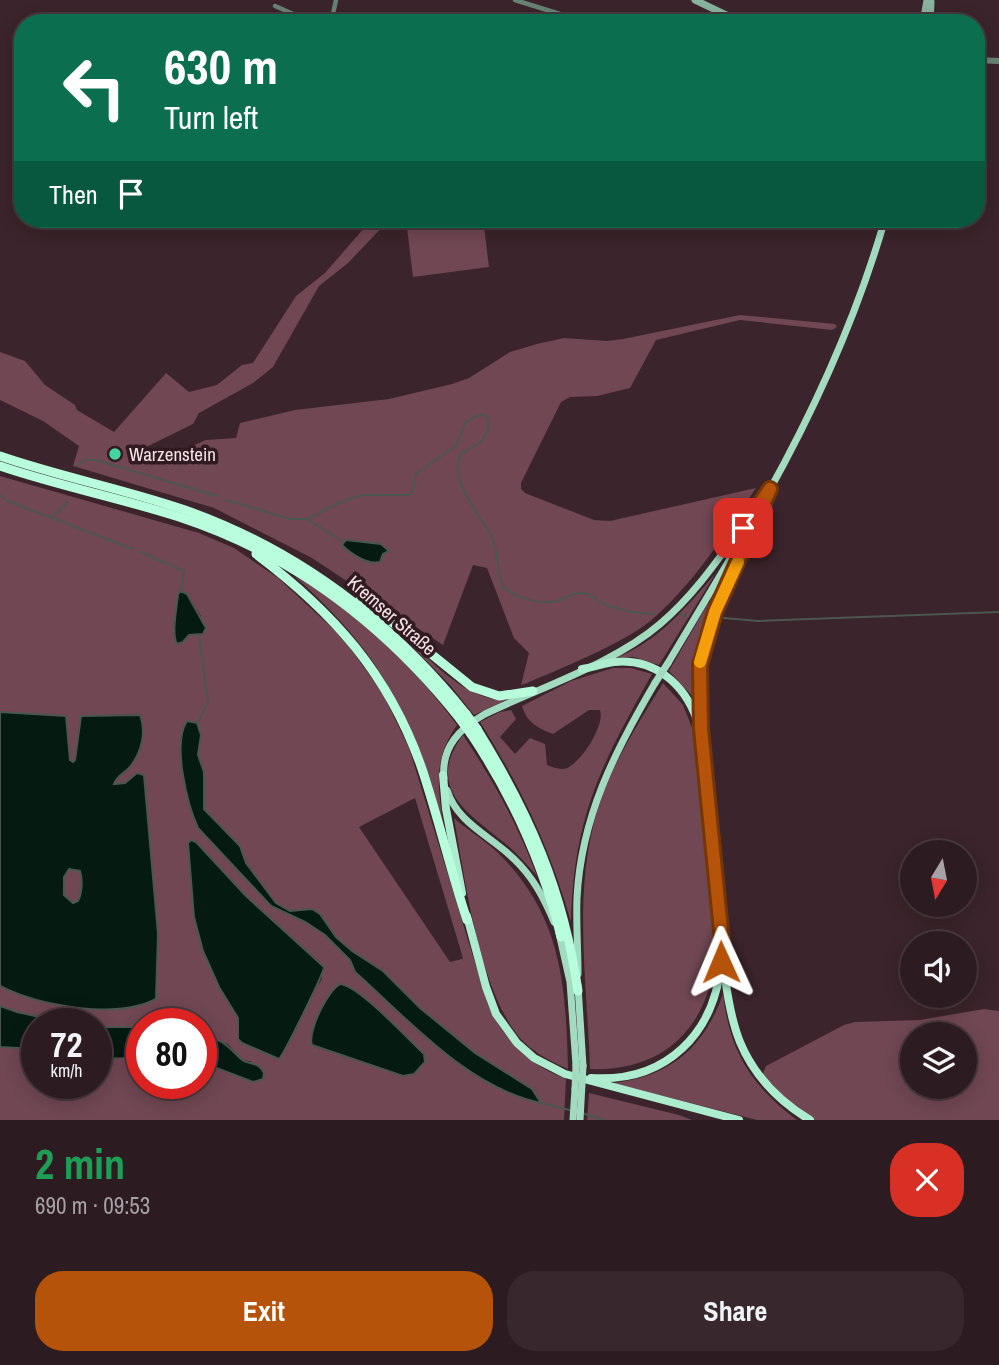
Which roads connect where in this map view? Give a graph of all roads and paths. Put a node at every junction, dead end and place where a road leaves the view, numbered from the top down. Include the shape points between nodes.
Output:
1 (515, 0) edge
2 (695, 0) edge
3 (275, 6) dead end
4 (293, 14) edge
5 (560, 14) edge
6 (724, 14) edge
7 (883, 228) edge
8 (0, 456) edge
9 (0, 467) edge
10 (770, 489) junction
11 (212, 525) junction
12 (238, 540) junction
13 (307, 568) junction
14 (582, 669) junction
15 (533, 691) junction
16 (463, 716) junction
17 (701, 729) junction
18 (474, 732) junction
19 (443, 775) junction
20 (467, 920) junction
21 (561, 937) junction
22 (722, 941) junction
23 (578, 991) junction
24 (579, 1066) junction
25 (565, 1074) junction
26 (573, 1120) edge
27 (580, 1120) edge
28 (739, 1120) edge
29 (810, 1120) edge

1 - 5 street
2 - 6 main road
3 - 4 street
7 - 10 main road via 836,359
8 - 11 highway, Kremser Straße via 159,502
9 - 11 highway, Kremser Straße
10 - 14 main road via 675,611 636,642
10 - 17 highway via 706,637 699,679
10 - 23 main road, bridge via 606,772 587,830 577,897
11 - 12 highway, Kremser Straße
11 - 13 highway, Kremser Straße
12 - 16 highway, Kremser Straße via 293,569 361,616
12 - 20 highway via 330,616 385,689 421,767
13 - 15 highway via 393,623 472,687 499,696
13 - 16 highway, Kremser Straße via 394,635 430,671
14 - 15 main road
14 - 17 highway via 621,662 653,668 683,692
15 - 19 main road via 461,730 447,752
16 - 18 highway, Kremser Straße, bridge
17 - 22 highway
18 - 21 highway, Kremser Straße via 526,832
18 - 23 highway, Kremser Straße via 512,787 551,874
19 - 20 highway
19 - 21 main road via 459,813 527,873
20 - 25 highway via 502,1025 525,1051
21 - 24 main road
22 - 25 highway via 715,999 700,1029 684,1047 654,1068 628,1077
22 - 29 highway via 733,1020 746,1055 769,1088
23 - 24 main road
24 - 26 main road, bridge
24 - 27 main road, bridge
25 - 28 highway

